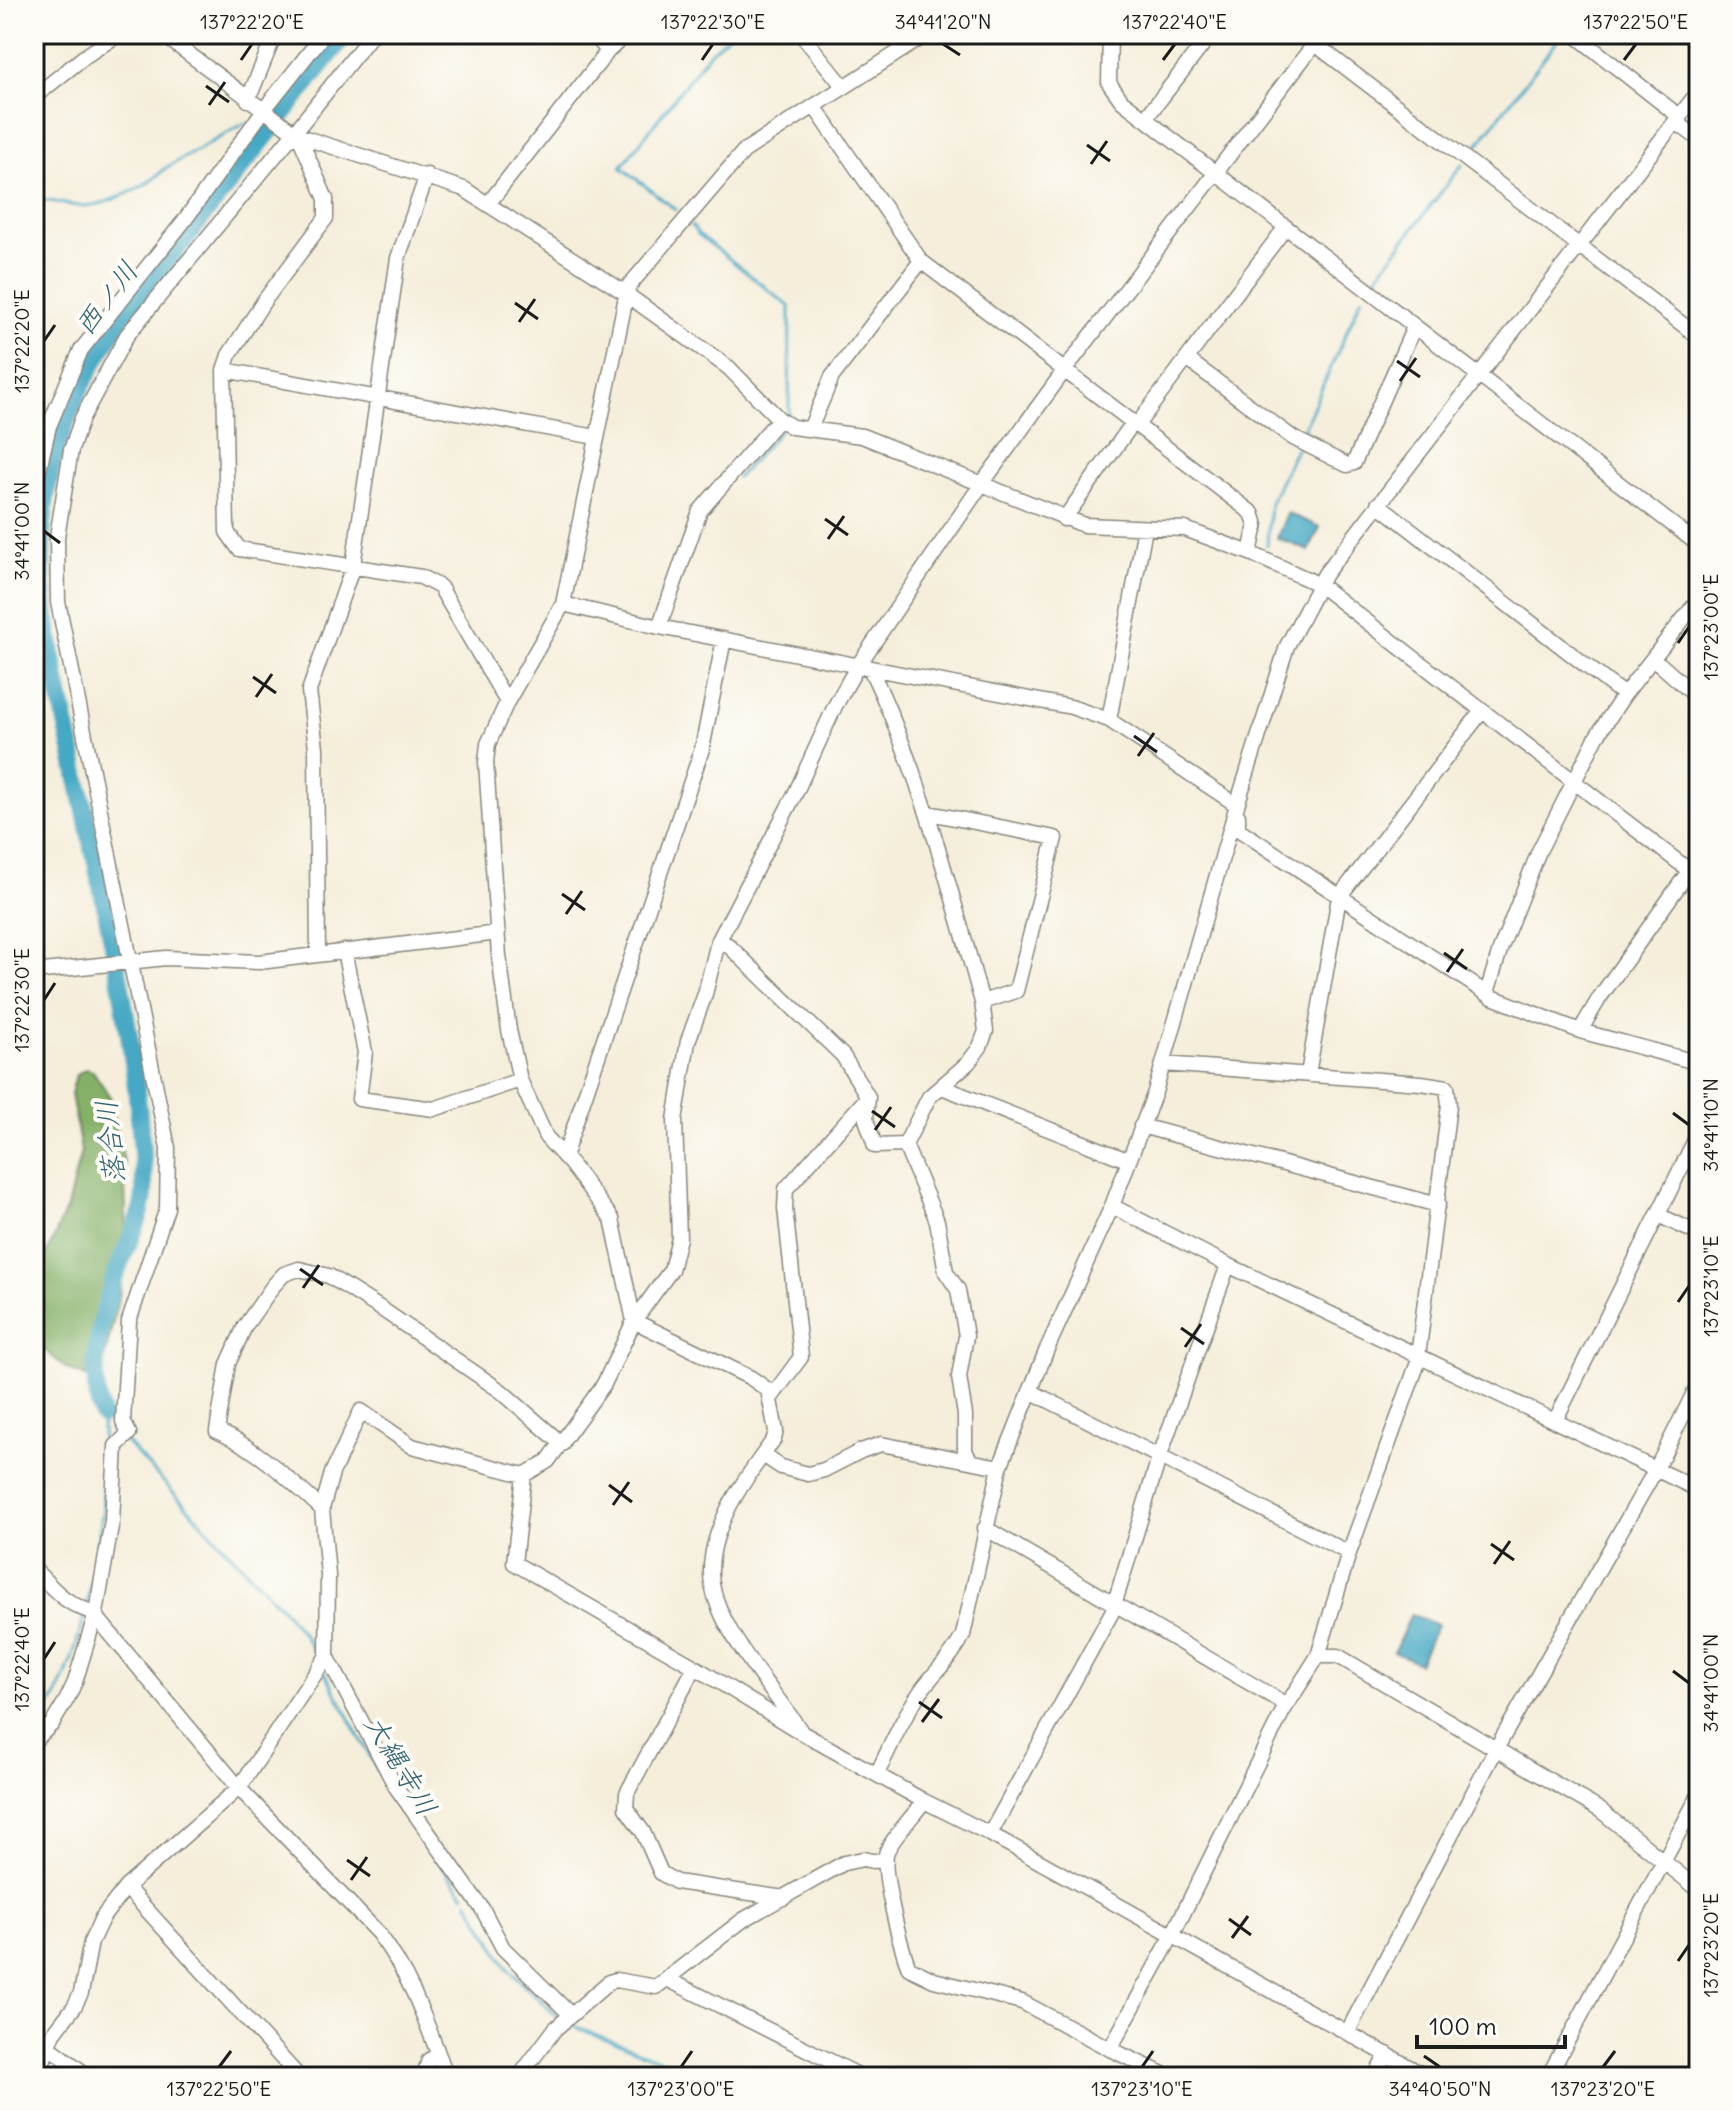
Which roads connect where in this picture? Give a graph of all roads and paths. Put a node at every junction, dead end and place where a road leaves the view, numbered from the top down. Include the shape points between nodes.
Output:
1 (119, 34) edge
2 (162, 34) edge
3 (275, 34) edge
4 (324, 34) edge
5 (372, 34) edge
6 (594, 34) edge
7 (626, 34) edge
8 (801, 34) edge
9 (927, 34) edge
10 (1110, 34) edge
11 (1211, 34) edge
12 (1574, 34) edge
13 (1318, 39) edge
14 (608, 51) junction
15 (844, 87) junction
16 (1699, 91) edge
17 (34, 97) edge
18 (248, 100) junction
19 (814, 106) junction
20 (266, 113) junction
21 (1145, 119) junction
22 (1678, 119) junction
23 (293, 132) junction
24 (1699, 139) edge
25 (1216, 174) junction
26 (427, 175) junction
27 (488, 204) junction
28 (1285, 228) junction
29 (1579, 245) junction
30 (921, 261) junction
31 (626, 294) junction
32 (1414, 327) junction
33 (1699, 337) edge
34 (1188, 360) junction
35 (224, 370) junction
36 (1064, 371) junction
37 (1478, 374) junction
38 (376, 399) junction
39 (779, 419) junction
40 (1135, 424) junction
41 (810, 429) junction
42 (596, 437) junction
43 (981, 485) junction
44 (34, 490) edge
45 (1378, 504) junction
46 (1064, 519) junction
47 (1145, 528) junction
48 (1699, 545) edge
49 (1250, 553) junction
50 (353, 566) junction
51 (1318, 584) junction
52 (1699, 599) edge
53 (563, 604) junction
54 (659, 627) junction
55 (724, 639) junction
56 (1653, 658) junction
57 (864, 667) junction
58 (1624, 695) junction
59 (1699, 699) edge
60 (507, 702) junction
61 (1482, 711) junction
62 (1109, 720) junction
63 (1575, 784) junction
64 (1237, 805) junction
65 (929, 813) junction
66 (1699, 857) edge
67 (1694, 874) edge
68 (1339, 897) junction
69 (498, 933) junction
70 (718, 942) junction
71 (344, 951) junction
72 (318, 954) junction
73 (130, 962) junction
74 (34, 972) edge
75 (1487, 993) junction
76 (982, 1002) junction
77 (1580, 1031) junction
78 (1699, 1063) edge
79 (1163, 1064) junction
80 (1308, 1074) junction
81 (520, 1080) junction
82 (942, 1087) junction
83 (868, 1097) junction
84 (1141, 1126) junction
85 (1699, 1132) edge
86 (905, 1145) junction
87 (564, 1157) junction
88 (1127, 1160) junction
89 (1438, 1205) junction
90 (1112, 1206) junction
91 (1658, 1215) junction
92 (1699, 1234) edge
93 (1228, 1265) junction
94 (634, 1321) junction
95 (1419, 1357) junction
96 (1699, 1383) edge
97 (1030, 1391) junction
98 (770, 1399) junction
99 (1555, 1421) junction
100 (562, 1444) junction
101 (763, 1455) junction
102 (1159, 1458) junction
103 (970, 1460) junction
104 (1000, 1467) junction
105 (1656, 1469) junction
106 (524, 1475) junction
107 (1699, 1490) edge
108 (322, 1509) junction
109 (985, 1528) junction
110 (1349, 1553) junction
111 (34, 1569) edge
112 (1114, 1602) junction
113 (96, 1613) junction
114 (1318, 1656) junction
115 (323, 1663) junction
116 (695, 1667) junction
117 (1287, 1705) junction
118 (802, 1733) junction
119 (34, 1741) edge
120 (1496, 1749) junction
121 (877, 1774) junction
122 (239, 1788) junction
123 (1699, 1795) edge
124 (924, 1801) junction
125 (990, 1834) junction
126 (886, 1860) junction
127 (1664, 1862) junction
128 (126, 1887) junction
129 (1699, 1890) edge
130 (784, 1898) junction
131 (1172, 1936) junction
132 (667, 1979) junction
133 (566, 2019) junction
134 (1347, 2033) junction
135 (48, 2046) junction
136 (1110, 2049) junction
137 (1387, 2054) junction
138 (438, 2055) junction
139 (37, 2077) edge
140 (89, 2077) edge
141 (299, 2077) edge
142 (423, 2077) edge
143 (447, 2077) edge
144 (519, 2077) edge
145 (862, 2077) edge
146 (1169, 2077) edge
147 (1375, 2077) edge
148 (1427, 2077) edge
149 (1548, 2077) edge

1 - 17 street
2 - 18 street
3 - 18 street
4 - 20 street
5 - 23 street
6 - 14 street
7 - 14 street
8 - 15 street
9 - 15 street
10 - 21 street via 1109,83
11 - 21 street
12 - 22 street
13 - 25 street
13 - 29 street
14 - 27 street
15 - 19 street
16 - 22 street
18 - 20 street
19 - 30 street
19 - 31 street via 734,159
20 - 23 street
20 - 44 street via 81,350 49,426
21 - 25 street
22 - 24 street
22 - 29 street
23 - 26 street
23 - 35 street via 326,199 326,218 264,301
23 - 73 street via 127,335 82,418 71,450 57,537 58,602
25 - 28 street
25 - 36 street
26 - 27 street
26 - 38 street via 398,258
27 - 31 street
28 - 32 street
28 - 34 street
29 - 33 street
29 - 37 street
30 - 36 street
30 - 41 street via 832,377
31 - 39 street via 729,368
31 - 42 street
32 - 34 street via 1354,463 1347,465 1293,438
32 - 37 street
34 - 40 street
35 - 38 street
35 - 50 street via 227,532 239,549
36 - 40 street
36 - 43 street
37 - 45 street
37 - 48 street
38 - 42 street
38 - 50 street
39 - 41 street
39 - 54 street via 700,511
40 - 46 street
40 - 49 street via 1252,513 1256,525
41 - 43 street via 862,436
42 - 53 street
43 - 46 street
43 - 57 street
45 - 51 street
45 - 58 street
46 - 47 street
47 - 49 street via 1185,529
47 - 62 street
49 - 51 street
50 - 60 street via 421,577 440,587
50 - 72 street via 309,691 316,748
51 - 61 street
51 - 64 street via 1287,646
52 - 56 street
53 - 54 street
53 - 60 street
54 - 55 street
55 - 57 street
55 - 87 street via 702,749
56 - 58 street
56 - 59 street
57 - 62 street via 1071,707
57 - 65 street via 896,722
57 - 70 street via 835,706
58 - 63 street
60 - 69 street via 488,744 486,762
61 - 63 street
61 - 68 street
62 - 64 street
63 - 67 street
63 - 75 street via 1539,851
64 - 68 street via 1238,829
64 - 79 street
65 - 76 street
65 - 76 street via 1055,838 1016,991
66 - 67 street
67 - 77 street
68 - 75 street
68 - 80 street
69 - 71 street
69 - 81 street
70 - 83 street via 728,945 843,1056
70 - 94 street via 680,1076 675,1120 676,1257
71 - 72 street
71 - 81 street via 365,1052 359,1099 434,1109
72 - 73 street via 259,962
73 - 74 street
73 - 113 street via 168,1148 167,1208 129,1321 123,1421 129,1433 122,1439
75 - 77 street
76 - 82 street via 986,1031 980,1047
77 - 78 street
79 - 80 street
79 - 84 street
80 - 89 street via 1447,1087
81 - 87 street via 546,1137
82 - 86 street via 929,1097
82 - 88 street
83 - 86 street via 866,1119 875,1146
83 - 98 street via 786,1189 801,1357
84 - 88 street
84 - 89 street
85 - 91 street
86 - 103 street via 937,1221 946,1272 958,1290 966,1336 959,1377
87 - 94 street via 615,1226
88 - 90 street
89 - 95 street
90 - 93 street
90 - 97 street
91 - 92 street
91 - 99 street
93 - 95 street
93 - 102 street
94 - 98 street via 751,1378 768,1390
94 - 100 street via 604,1384
95 - 99 street
95 - 110 street
96 - 105 street
97 - 102 street
97 - 104 street
98 - 101 street via 776,1431
99 - 105 street
100 - 106 street via 548,1461
100 - 108 street via 501,1391 383,1310 329,1276 299,1269 284,1274 245,1326 228,1364 217,1431 276,1468
101 - 103 street via 781,1467 808,1474 881,1444
101 - 118 street via 721,1525 712,1587 719,1612
102 - 110 street
102 - 112 street
103 - 104 street
104 - 109 street
105 - 107 street
105 - 120 street
106 - 108 street via 412,1446 361,1411 332,1473
106 - 116 street via 514,1563
108 - 115 street via 328,1575
109 - 112 street
109 - 121 street via 963,1635 907,1711
110 - 114 street
111 - 113 street via 64,1601
112 - 117 street
112 - 125 street
113 - 119 street via 67,1699
113 - 122 street
114 - 117 street
114 - 120 street via 1338,1656
115 - 122 street
115 - 133 street via 396,1787 483,1910 503,1948
116 - 118 street
116 - 130 street via 627,1793 626,1808 667,1878
117 - 131 street
118 - 121 street
120 - 127 street via 1600,1810
120 - 134 street
121 - 124 street
122 - 128 street
122 - 138 street via 397,1958
123 - 127 street
124 - 125 street
124 - 126 street
125 - 131 street
126 - 130 street via 844,1863
126 - 136 street via 909,1968 934,1980 1022,2002
127 - 129 street
127 - 149 street
128 - 135 street via 102,1918 91,1942 81,1993
128 - 141 street
130 - 132 street via 743,1920
131 - 134 street
131 - 136 street
132 - 133 street via 656,1987 609,1982
132 - 145 street
133 - 144 street
134 - 137 street
135 - 139 street
135 - 140 street
136 - 146 street
137 - 147 street
137 - 148 street
138 - 142 street via 429,2060
138 - 143 street

